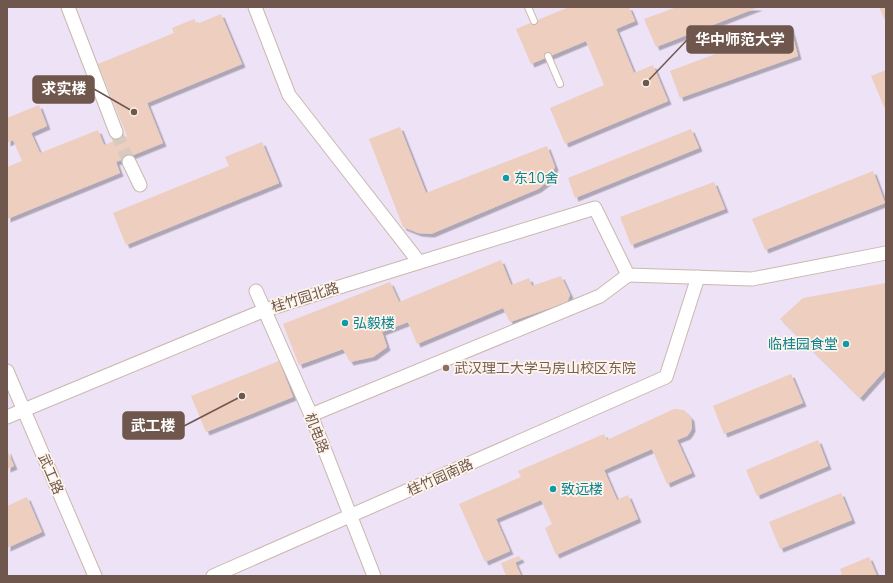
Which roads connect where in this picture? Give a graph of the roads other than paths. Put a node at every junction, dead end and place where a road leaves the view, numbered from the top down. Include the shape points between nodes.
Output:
1 (68, 7) edge
2 (255, 7) edge
3 (528, 7) edge
4 (534, 21) dead end
5 (548, 56) dead end
6 (560, 84) dead end
7 (116, 132) tunnel mouth
8 (130, 162) tunnel mouth
9 (140, 185) dead end
10 (886, 253) edge
11 (418, 262) junction
12 (628, 275) junction
13 (698, 278) junction
14 (256, 291) dead end
15 (265, 310) junction
16 (7, 371) edge
17 (24, 410) junction
18 (311, 415) junction
19 (7, 417) edge
20 (350, 517) junction
21 (95, 576) edge
22 (213, 576) edge
23 (374, 576) edge

1 - 7 street
2 - 11 street via 289,95
3 - 4 lane
5 - 6 lane
8 - 9 street
10 - 13 street via 752,279
11 - 12 street, 桂竹园北路 via 595,208
11 - 15 street, 桂竹园北路
12 - 13 street
12 - 18 street via 600,296
13 - 20 street, 桂竹园南路 via 666,377
14 - 15 street, 机电路
15 - 17 street, 桂竹园北路
15 - 18 street, 机电路
16 - 17 street, 武工路
17 - 19 street, 桂竹园北路
17 - 21 street, 武工路
18 - 20 street, 机电路
20 - 22 street, 桂竹园南路
20 - 23 street, 机电路

